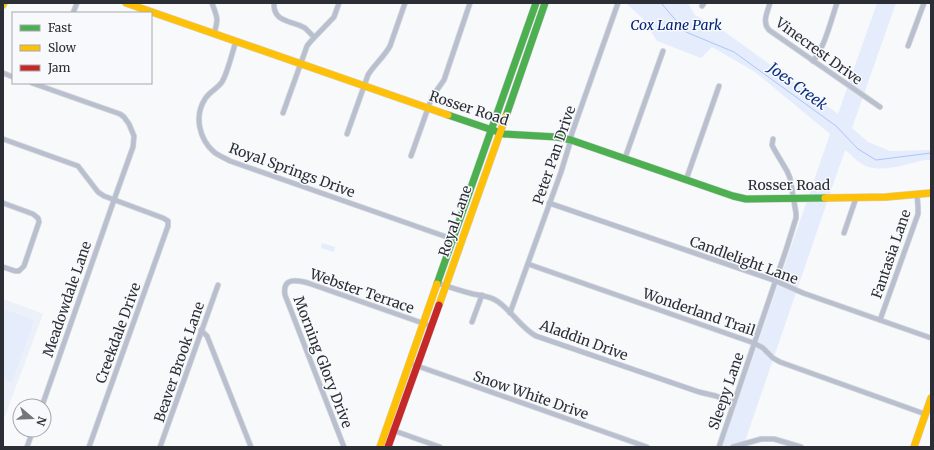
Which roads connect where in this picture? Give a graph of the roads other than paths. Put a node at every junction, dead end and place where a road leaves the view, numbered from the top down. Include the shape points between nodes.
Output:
1 (126, 3) edge
2 (212, 3) edge
3 (274, 3) edge
4 (340, 3) edge
5 (405, 3) edge
6 (470, 3) edge
7 (536, 3) edge
8 (545, 3) edge
9 (618, 3) edge
10 (770, 3) edge
11 (837, 3) edge
12 (924, 3) edge
13 (149, 12) edge
14 (152, 13) edge
15 (214, 34) junction
16 (314, 37) junction
17 (236, 41) junction
18 (908, 46) dead end
19 (663, 51) dead end
20 (813, 60) junction
21 (300, 63) junction
22 (35, 84) edge
23 (364, 86) junction
24 (719, 86) dead end
25 (880, 107) dead end
26 (427, 108) junction
27 (283, 112) dead end
28 (492, 130) junction
29 (499, 132) junction
30 (347, 134) dead end
31 (3, 139) edge
32 (773, 139) dead end
33 (571, 140) junction
34 (411, 156) dead end
35 (625, 158) junction
36 (686, 180) junction
37 (931, 193) edge
38 (917, 194) junction
39 (794, 198) junction
40 (856, 198) junction
41 (114, 200) junction
42 (3, 203) edge
43 (549, 203) junction
44 (844, 233) dead end
45 (453, 239) junction
46 (461, 242) junction
47 (528, 264) junction
48 (3, 267) edge
49 (776, 281) junction
50 (437, 283) junction
51 (286, 284) joint
52 (218, 285) dead end
53 (446, 286) junction
54 (482, 295) junction
55 (510, 314) junction
56 (880, 320) junction
57 (472, 322) dead end
58 (423, 324) junction
59 (431, 326) junction
60 (201, 330) junction
61 (931, 338) edge
62 (754, 343) junction
63 (409, 363) junction
64 (417, 366) junction
65 (45, 398) edge
66 (931, 398) edge
67 (734, 403) junction
68 (925, 414) junction
69 (390, 429) junction
70 (785, 444) edge
71 (89, 447) edge
72 (160, 447) edge
73 (252, 447) edge
74 (344, 447) edge
75 (380, 447) edge
76 (388, 447) edge
77 (440, 447) edge
78 (646, 447) edge
79 (719, 447) edge
80 (733, 447) edge
81 (801, 447) edge
82 (914, 447) edge

1 - 13 main road, Rosser Road
2 - 15 street via 218,18
3 - 16 street via 279,18 304,28
4 - 16 street via 334,17
5 - 23 street via 390,46 370,70
6 - 26 street via 444,80
7 - 28 main road, Royal Lane
8 - 29 main road, Royal Lane
9 - 33 street, Peter Pan Drive
10 - 20 street, Vinecrest Drive via 765,18 767,28
11 - 20 street via 824,42
12 - 18 street
14 - 15 main road, Rosser Road
15 - 17 main road, Rosser Road
16 - 21 street
17 - 21 main road, Rosser Road
17 - 45 street, Royal Springs Drive via 224,78 204,100 198,117 204,140 214,152 230,161
19 - 35 street
20 - 25 street, Vinecrest Drive
21 - 23 main road, Rosser Road
21 - 27 street
22 - 41 street, Meadowdale Lane via 112,111 124,117 129,124 134,136 133,147
23 - 26 main road, Rosser Road
23 - 30 street
24 - 36 street
26 - 28 main road, Rosser Road
26 - 34 street
28 - 29 main road, Rosser Road
28 - 45 main road, Royal Lane
29 - 33 main road, Rosser Road
29 - 46 main road, Royal Lane
31 - 41 street via 78,166 98,192
32 - 39 street, Sleepy Lane via 772,145 790,178
33 - 35 main road, Rosser Road
33 - 43 street, Peter Pan Drive
35 - 36 main road, Rosser Road
36 - 39 main road, Rosser Road via 746,199
37 - 38 main road, Rosser Road
38 - 40 main road, Rosser Road
38 - 56 street, Fantasia Lane via 918,214
39 - 40 main road, Rosser Road
39 - 49 street, Sleepy Lane via 796,218
40 - 44 street
41 - 65 street, Meadowdale Lane
41 - 71 street, Creekdale Drive via 163,218 168,221 168,226
42 - 48 street via 33,214 39,222 24,266 19,271
43 - 47 street, Peter Pan Drive
43 - 49 street, Candlelight Lane
45 - 46 street, Royal Springs Drive
45 - 50 main road, Royal Lane
46 - 53 main road, Royal Lane
47 - 55 street, Peter Pan Drive
47 - 62 street, Wonderland Trail
49 - 56 street, Candlelight Lane
49 - 62 street, Sleepy Lane
50 - 53 street, Aladdin Drive
50 - 58 main road, Royal Lane
51 - 58 street, Webster Terrace via 292,280 308,283
51 - 74 street, Morning Glory Drive via 285,295
52 - 60 street, Beaver Brook Lane
53 - 54 street, Aladdin Drive
53 - 59 main road, Royal Lane
54 - 55 street, Aladdin Drive via 499,302
54 - 57 street
55 - 67 street, Aladdin Drive via 536,336
56 - 61 street, Candlelight Lane
58 - 59 street, Webster Terrace
58 - 63 main road, Royal Lane
59 - 64 main road, Royal Lane
60 - 72 street, Beaver Brook Lane
60 - 73 street via 207,336
62 - 67 street, Sleepy Lane
62 - 68 street, Wonderland Trail via 776,361
63 - 64 street, Snow White Drive
63 - 69 main road, Royal Lane
64 - 69 main road, Royal Lane
64 - 78 street, Snow White Drive
66 - 68 main road
67 - 79 street, Sleepy Lane
68 - 82 main road
69 - 75 main road, Royal Lane
69 - 76 main road, Royal Lane
69 - 77 street
70 - 80 street via 774,439 761,439
70 - 81 street

